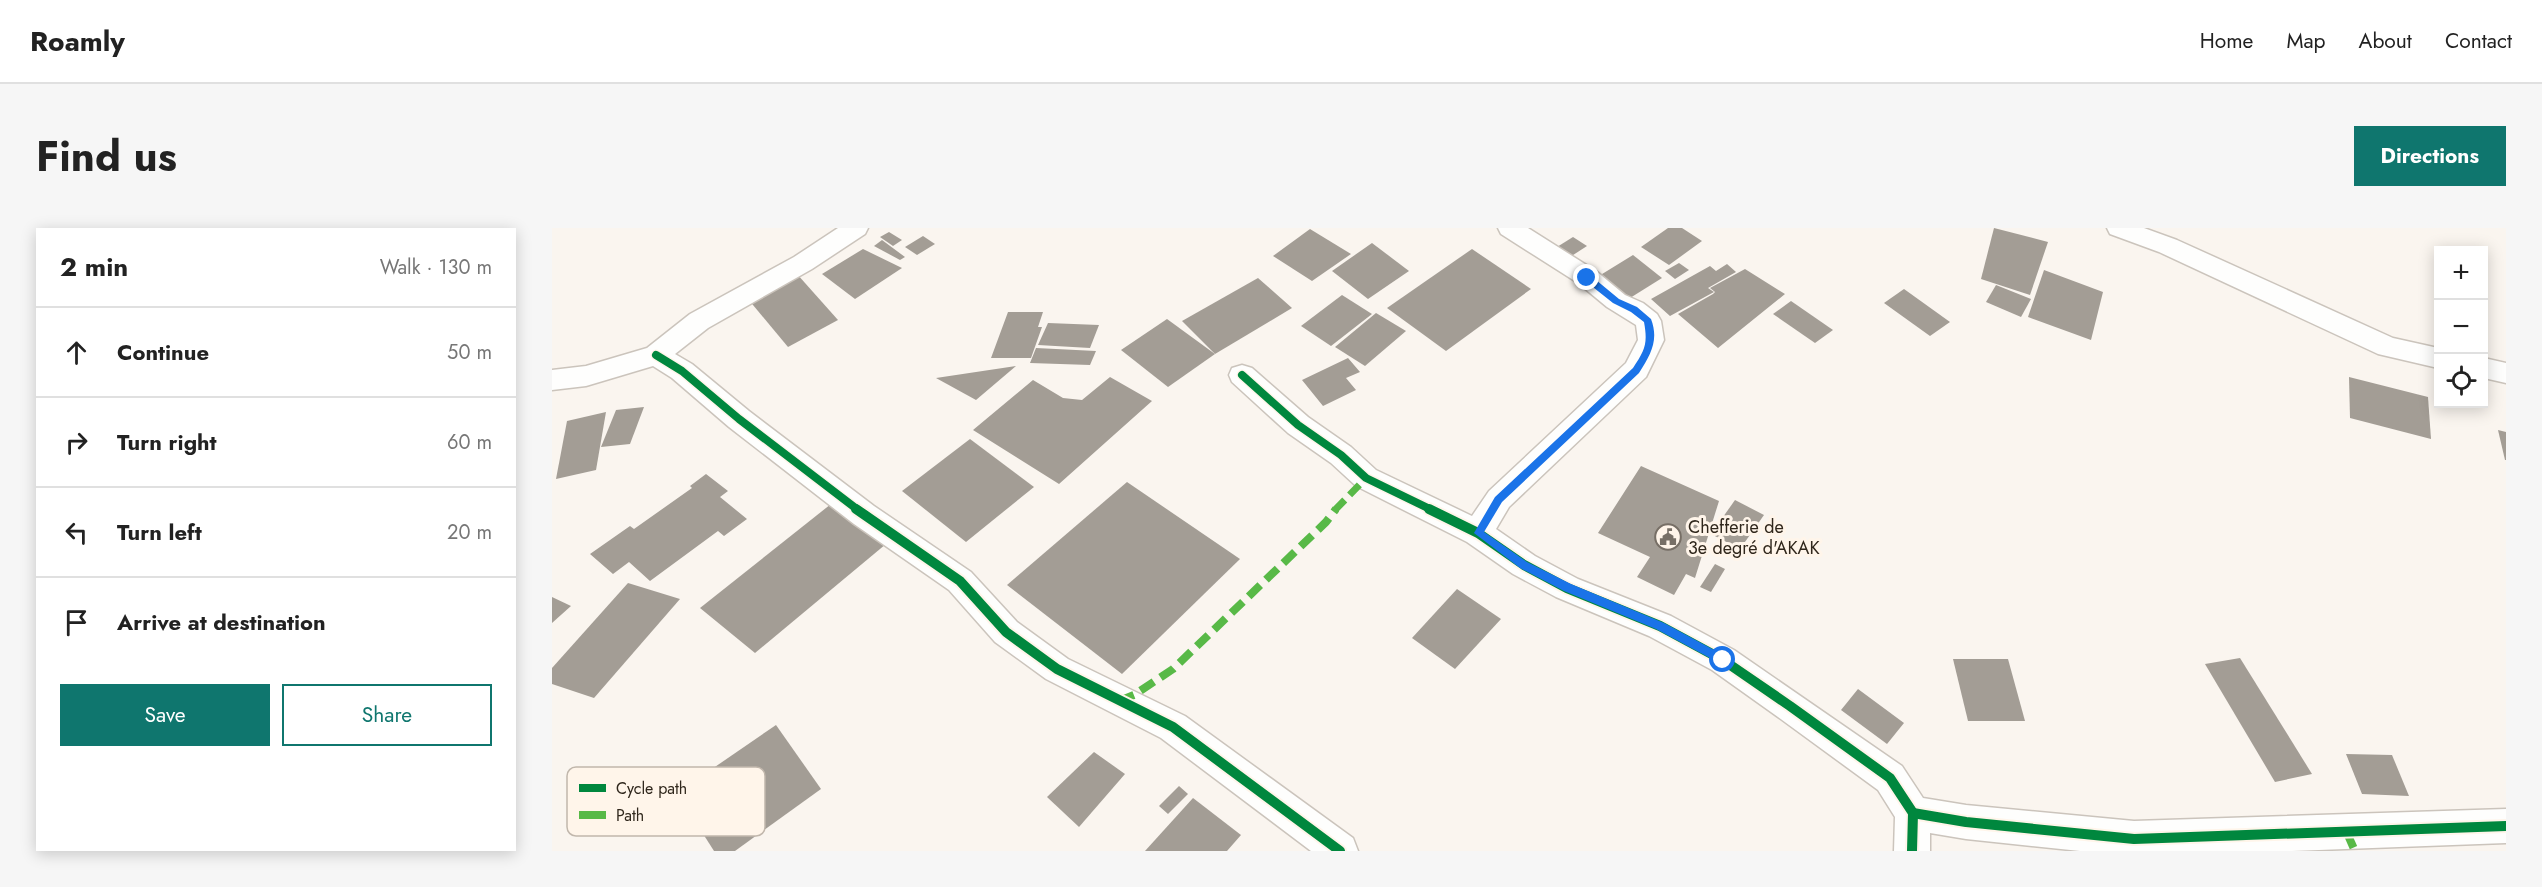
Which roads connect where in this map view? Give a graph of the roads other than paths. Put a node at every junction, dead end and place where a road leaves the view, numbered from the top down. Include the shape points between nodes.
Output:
1 (856, 228) edge
2 (1510, 228) edge
3 (2119, 228) edge
4 (656, 355) junction
5 (2434, 357) edge
6 (2488, 369) edge
7 (2506, 373) edge
8 (1242, 375) dead end
9 (552, 380) edge
10 (1478, 533) junction
11 (1913, 813) junction
12 (2506, 826) edge
13 (1340, 851) edge
14 (1912, 851) edge

1 - 4 street via 803,263 699,321
2 - 10 street via 1648,321 1651,340 1636,370 1499,499
3 - 5 street via 2169,246 2387,346
4 - 9 street via 586,375
4 - 13 street via 682,371 864,515 960,581 1006,632 1057,669 1173,727
6 - 7 street
8 - 10 street via 1366,478
10 - 11 street via 1524,565 1567,588 1660,626 1723,660 1890,778
11 - 12 street via 2134,839
11 - 14 street

